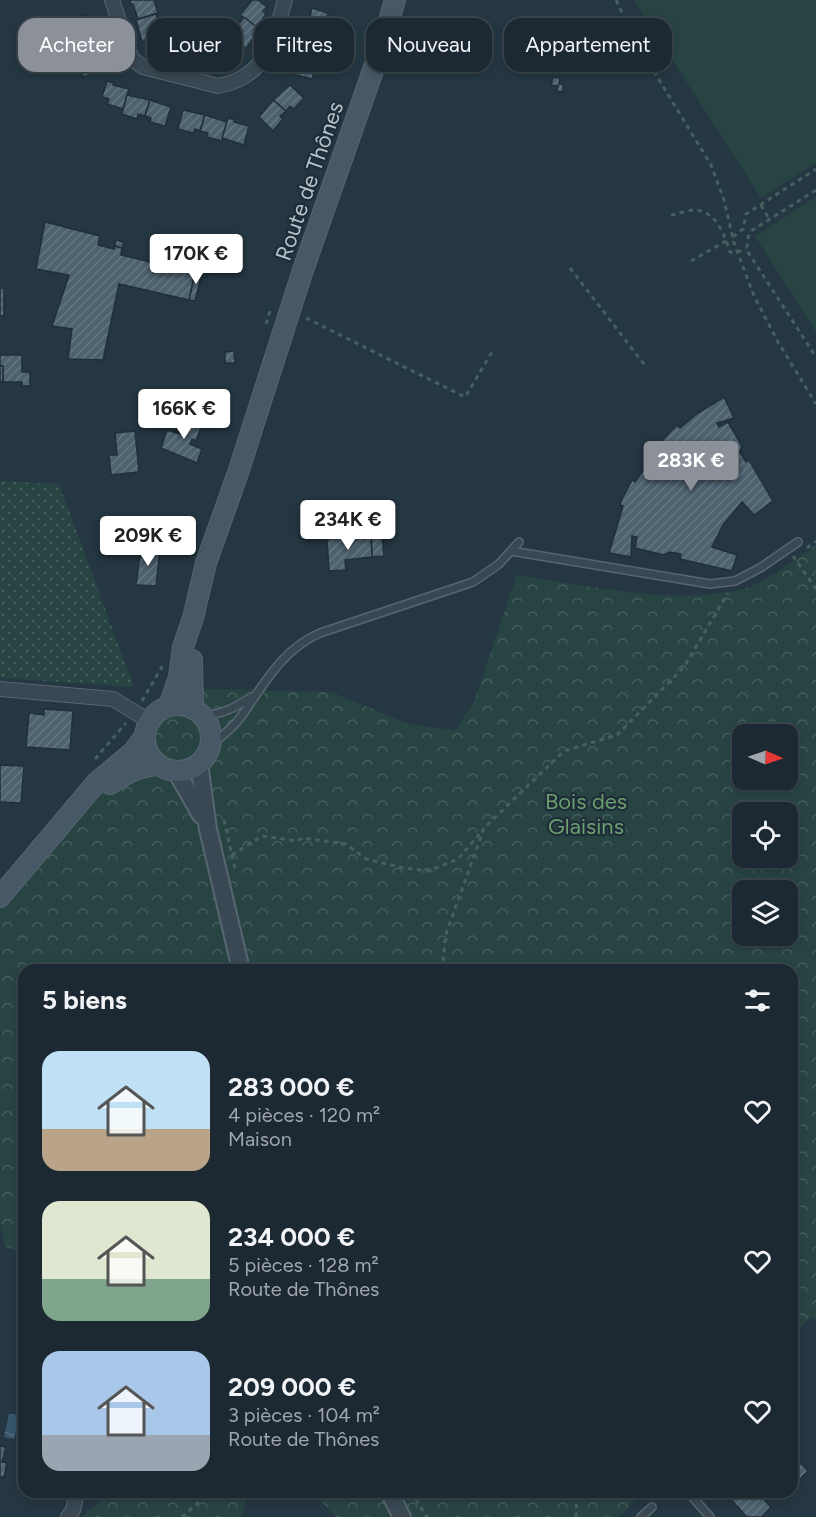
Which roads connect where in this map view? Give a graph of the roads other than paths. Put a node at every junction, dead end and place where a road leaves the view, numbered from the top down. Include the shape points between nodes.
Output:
1 (112, 0) edge
2 (285, 0) edge
3 (396, 0) edge
4 (519, 542) dead end
5 (798, 542) dead end
6 (511, 551) junction
7 (194, 618) junction
8 (0, 688) edge
9 (256, 694) junction
10 (169, 706) junction
11 (198, 712) junction
12 (143, 723) junction
13 (204, 755) junction
14 (168, 768) junction
15 (74, 810) junction
16 (208, 829) junction
17 (0, 897) edge
18 (240, 964) edge
19 (76, 1498) edge
20 (392, 1498) edge
21 (693, 1498) edge
22 (652, 1507) dead end
23 (68, 1517) edge
24 (402, 1517) edge
25 (641, 1517) edge
26 (710, 1517) edge

1 - 2 street via 137,64 218,86 250,72 266,57
3 - 7 main road, Route de Thônes via 309,253 281,308 238,473 206,564
4 - 6 lane
5 - 6 lane via 735,581 710,585
6 - 9 lane via 491,571 463,586 310,637 287,655
7 - 10 main road, Route de Thônes
7 - 11 main road, Route de Thônes via 191,678
8 - 12 street via 112,699
9 - 11 lane via 219,714
9 - 13 lane via 238,721
10 - 11 main road via 181,705
10 - 12 main road
11 - 13 main road via 210,731
12 - 14 main road via 151,757
12 - 15 main road via 133,752 96,783
13 - 14 main road via 184,771
13 - 16 street
14 - 15 main road via 144,766 127,772
14 - 16 street
15 - 17 main road
16 - 18 street
19 - 23 street
20 - 24 street
21 - 26 lane
22 - 25 lane

